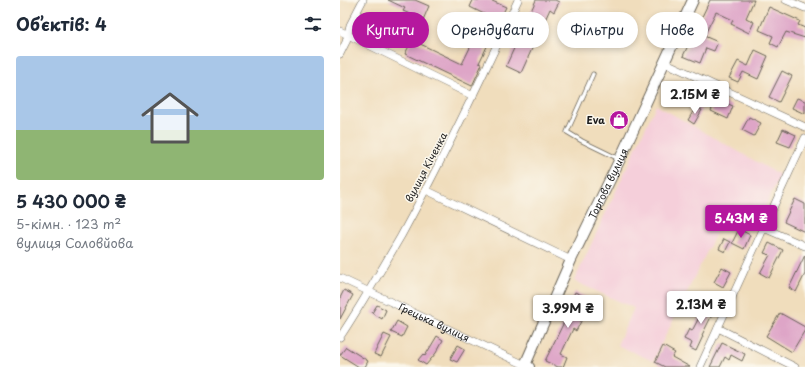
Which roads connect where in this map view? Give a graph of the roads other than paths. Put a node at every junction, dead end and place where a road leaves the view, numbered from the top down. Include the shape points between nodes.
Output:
1 (363, 0) edge
2 (518, 0) edge
3 (693, 0) edge
4 (786, 0) edge
5 (805, 8) edge
6 (340, 31) edge
7 (347, 35) junction
8 (340, 54) edge
9 (664, 62) junction
10 (593, 74) dead end
11 (473, 96) junction
12 (805, 127) edge
13 (805, 138) edge
14 (620, 159) junction
15 (426, 190) junction
16 (764, 228) junction
17 (805, 246) edge
18 (572, 260) junction
19 (340, 278) edge
20 (369, 292) junction
21 (718, 328) junction
22 (340, 337) edge
23 (526, 366) edge
24 (700, 367) edge
25 (795, 367) edge

1 - 7 street
2 - 11 street, вулиця Кіченка
3 - 9 main road, Торгова вулиця
4 - 5 street
6 - 7 street
7 - 8 street
7 - 11 street
9 - 12 street
9 - 14 main road, Торгова вулиця
10 - 14 lane via 567,132
11 - 15 street, вулиця Кіченка
13 - 16 street
14 - 18 main road, Торгова вулиця
15 - 18 street
15 - 20 street, вулиця Кіченка
16 - 17 street
16 - 21 street
18 - 23 main road, Торгова вулиця
19 - 20 street, Грецька вулиця
20 - 22 street, вулиця Кіченка
20 - 23 street, Грецька вулиця
21 - 24 street
21 - 25 street

